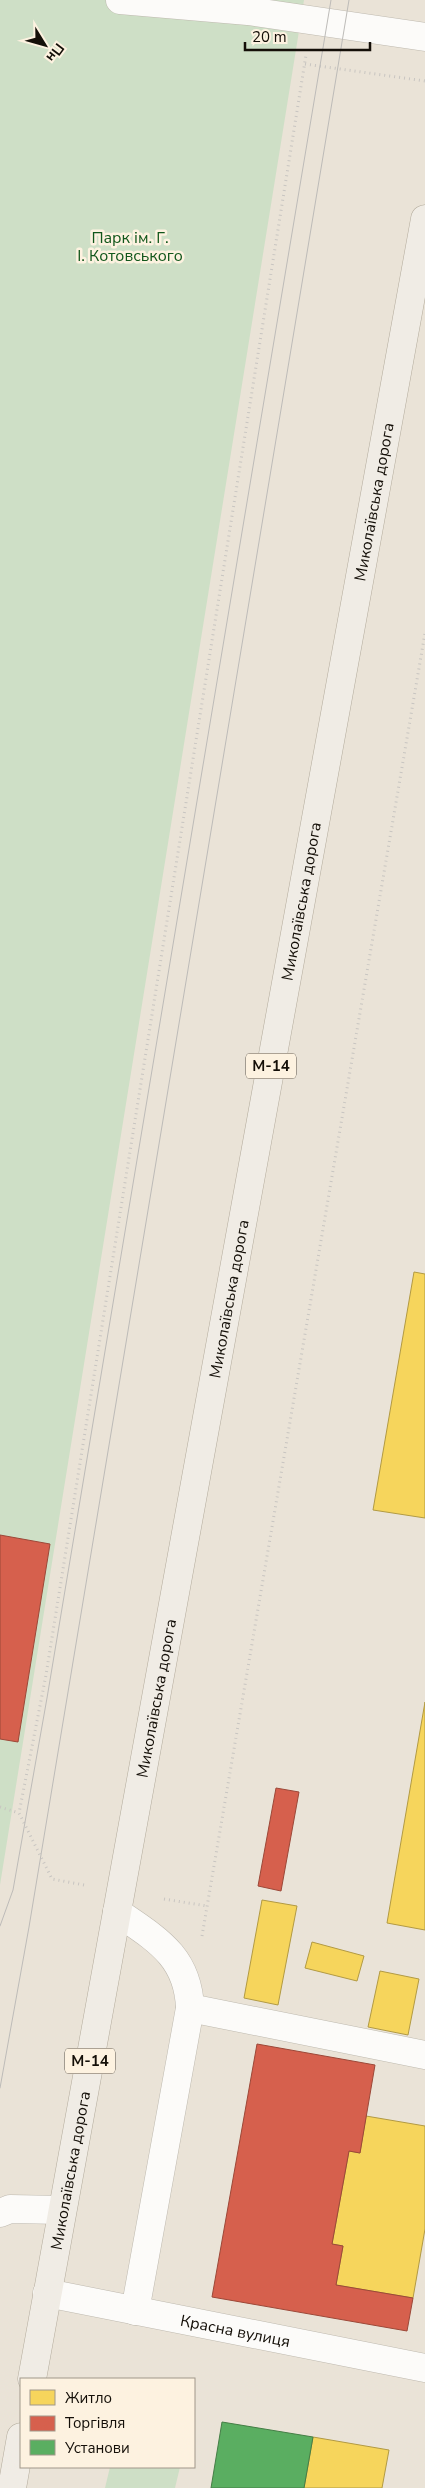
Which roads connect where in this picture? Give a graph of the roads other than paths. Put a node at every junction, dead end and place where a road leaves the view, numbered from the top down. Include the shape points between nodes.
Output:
1 (120, 0) edge
2 (285, 8) edge
3 (425, 37) edge
4 (425, 219) edge
5 (117, 1912) junction
6 (190, 2008) junction
7 (425, 2055) edge
8 (62, 2210) junction
9 (0, 2213) edge
10 (47, 2294) junction
11 (135, 2310) junction
12 (425, 2368) edge
13 (32, 2378) edge
14 (20, 2443) edge
15 (12, 2488) edge

1 - 2 street via 248,11
2 - 3 street via 312,20
4 - 5 main road, Миколаївська дорога / М-14
5 - 6 street via 162,1944 182,1970 189,1991
5 - 8 main road, Миколаївська дорога / М-14
6 - 7 street
6 - 11 street
8 - 9 street via 10,2209
8 - 10 main road, Миколаївська дорога / М-14
10 - 11 street, Красна вулиця
10 - 13 main road, Миколаївська дорога / М-14
11 - 12 street, Красна вулиця
14 - 15 main road

